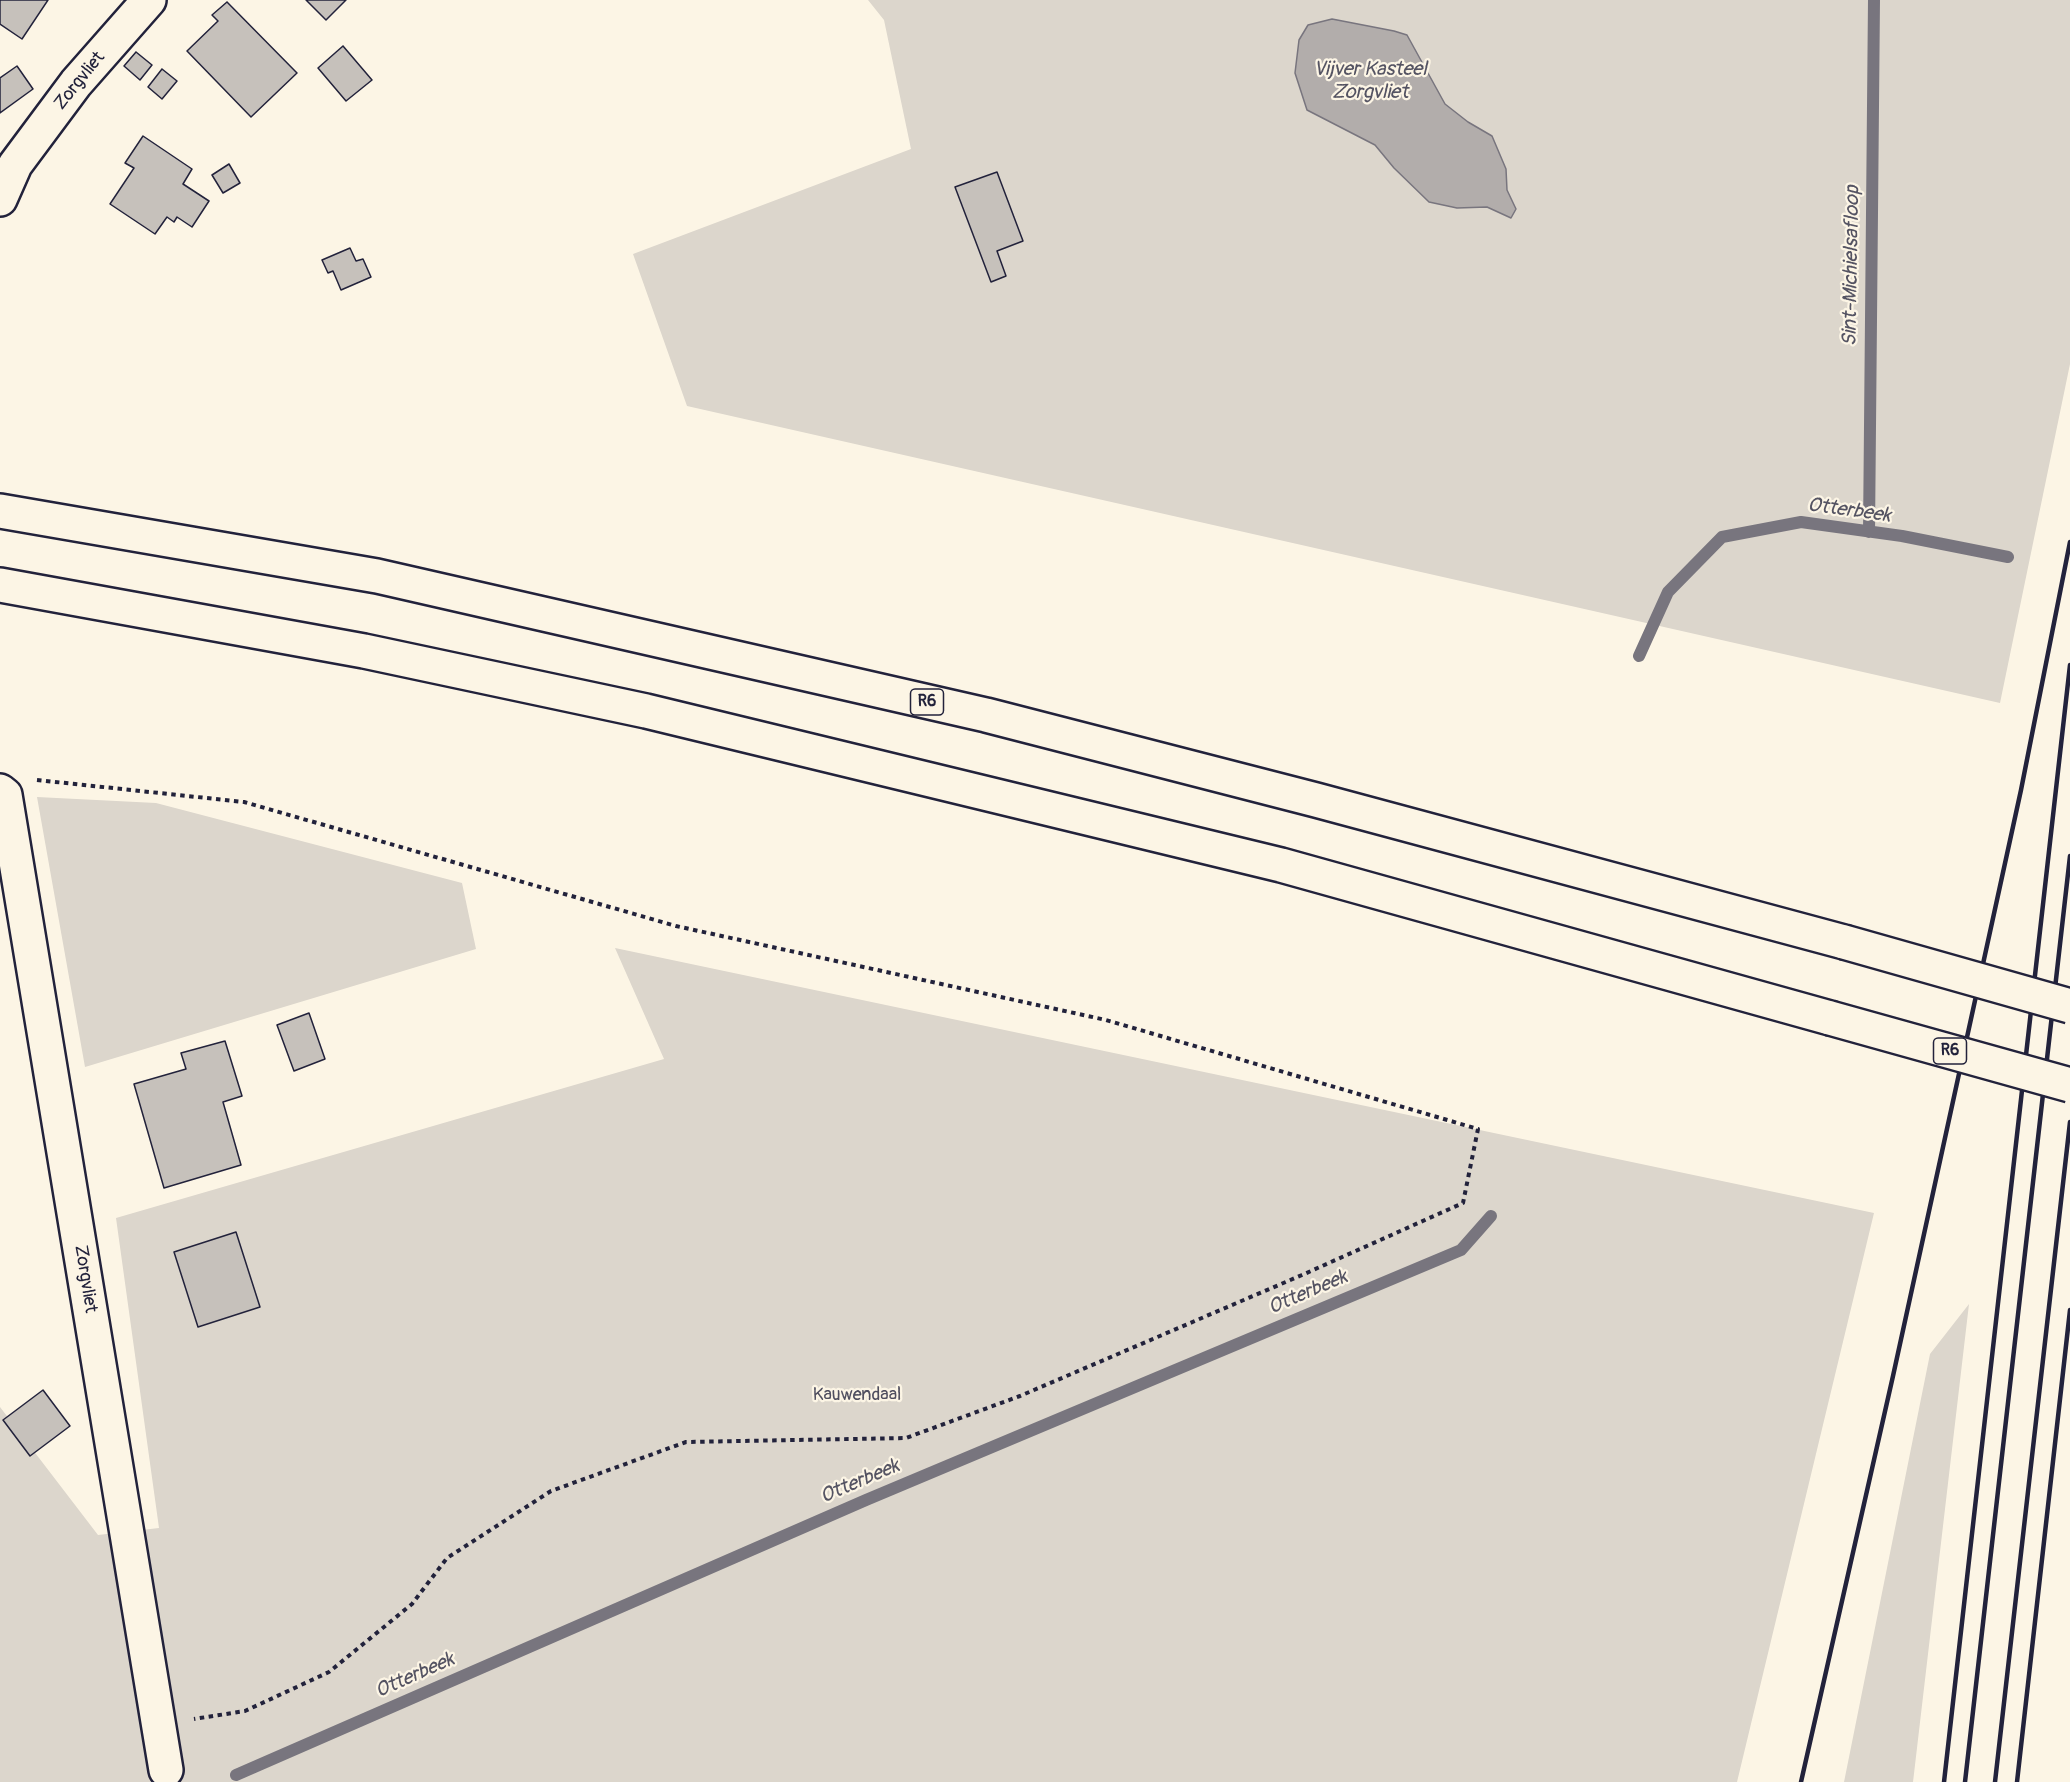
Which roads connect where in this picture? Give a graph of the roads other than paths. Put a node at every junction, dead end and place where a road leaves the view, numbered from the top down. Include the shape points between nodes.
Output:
1 (149, 0) edge
2 (8, 168) edge
3 (0, 199) edge
4 (0, 511) edge
5 (0, 585) edge
6 (0, 790) edge
7 (2070, 1006) edge
8 (2070, 1085) edge
9 (166, 1770) dead end

1 - 2 main road, Zorgvliet
2 - 3 main road, Zorgvliet
4 - 7 main road, R6, bridge via 377,576 986,715 1328,803
5 - 8 main road, R6, bridge via 364,651 646,711 1281,865
6 - 9 main road, Zorgvliet via 5,795

